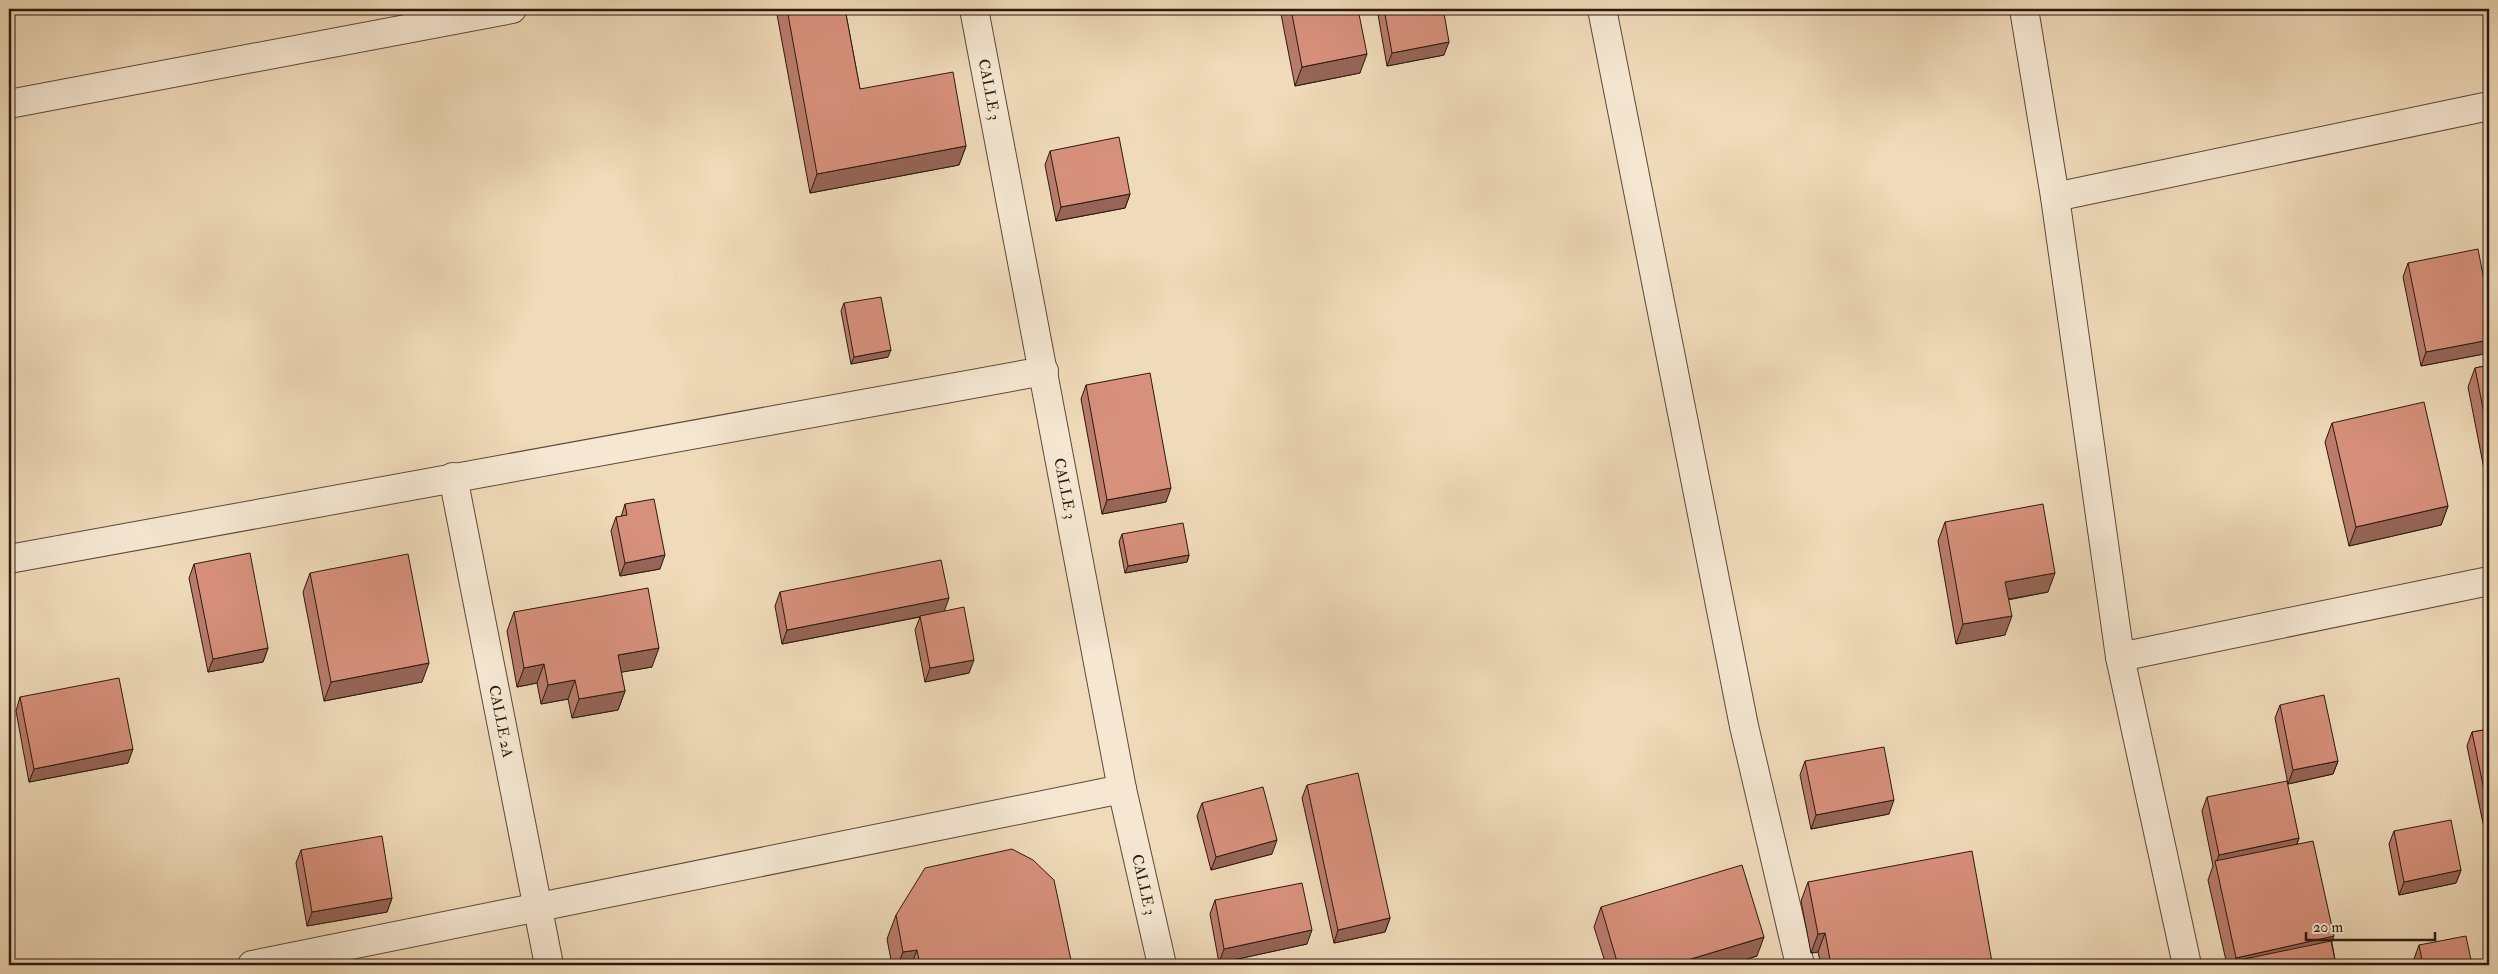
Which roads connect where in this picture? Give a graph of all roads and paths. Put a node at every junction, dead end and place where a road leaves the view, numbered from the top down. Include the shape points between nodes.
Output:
1 (512, 9) edge
2 (974, 9) edge
3 (1602, 9) edge
4 (2024, 9) edge
5 (9, 104) edge
6 (2489, 106) edge
7 (2055, 197) junction
8 (1044, 371) junction
9 (453, 477) junction
10 (9, 559) edge
11 (2489, 581) edge
12 (2120, 656) junction
13 (1122, 789) junction
14 (539, 907) junction
15 (252, 965) edge
16 (549, 965) edge
17 (1162, 965) edge
18 (1800, 965) edge
19 (2186, 965) edge

1 - 5 street
2 - 8 street, CALLE 3
3 - 18 street via 1744,726
4 - 7 street
6 - 7 street
7 - 12 street
8 - 9 street
8 - 13 street, CALLE 3
9 - 10 street
9 - 14 street, CALLE 2A
11 - 12 street
12 - 19 street
13 - 14 street
13 - 17 street, CALLE 3
14 - 15 street
14 - 16 street, CALLE 2A

